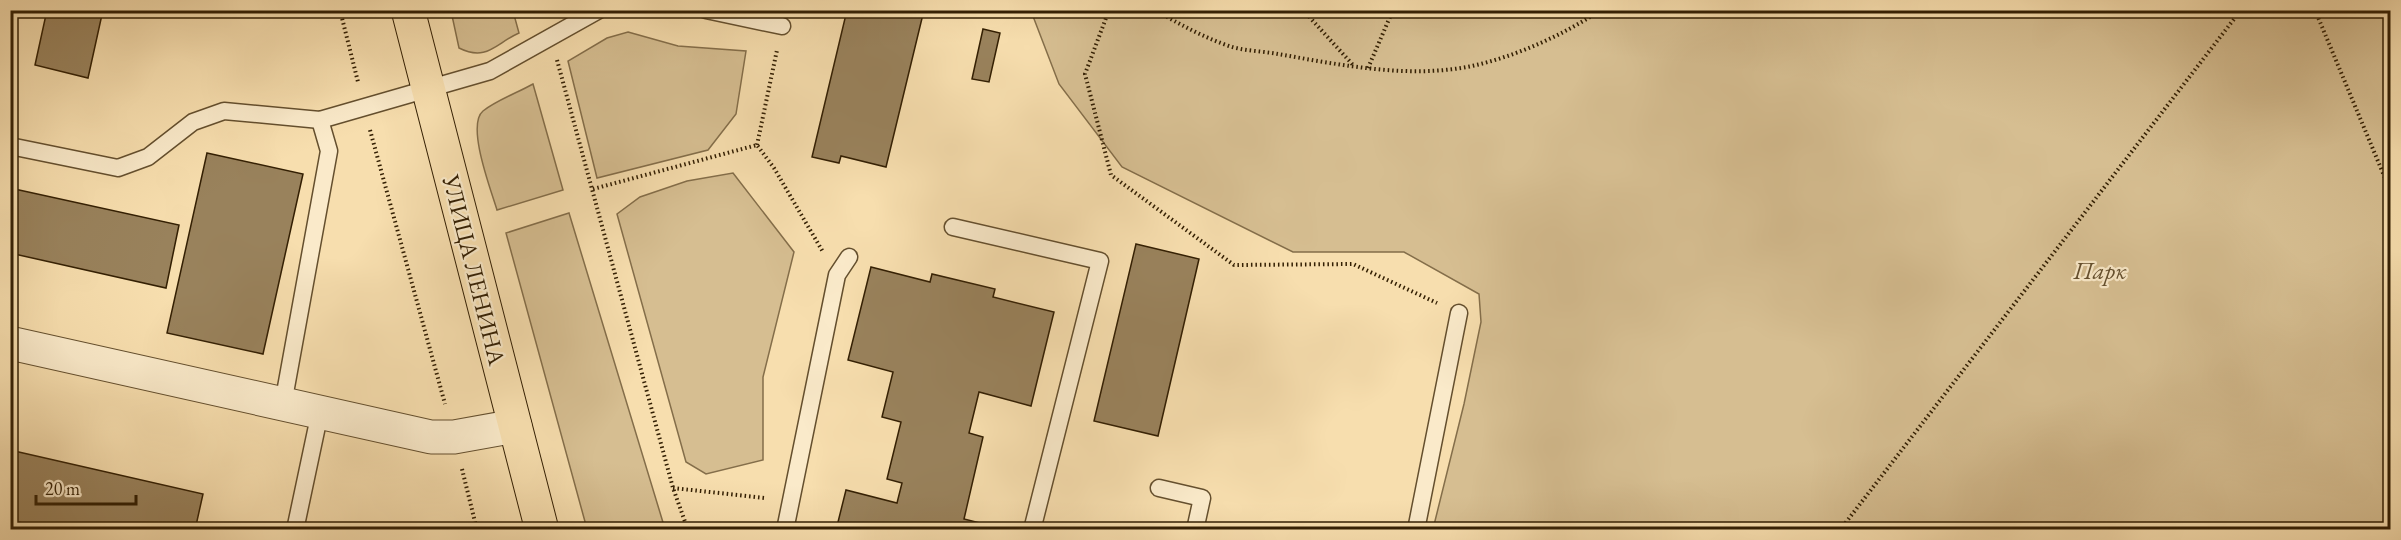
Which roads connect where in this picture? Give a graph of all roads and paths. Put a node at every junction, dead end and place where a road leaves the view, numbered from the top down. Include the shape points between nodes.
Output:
1 (340, 10) edge
2 (408, 10) edge
3 (599, 10) edge
4 (706, 10) edge
5 (1109, 10) edge
6 (1155, 10) edge
7 (1303, 10) edge
8 (1393, 10) edge
9 (1601, 10) edge
10 (2241, 10) edge
11 (2315, 10) edge
12 (782, 26) joint
13 (550, 39) junction
14 (1355, 67) junction
15 (1368, 68) junction
16 (428, 90) junction
17 (364, 108) junction
18 (320, 120) junction
19 (757, 145) junction
20 (10, 146) edge
21 (2389, 184) edge
22 (593, 189) junction
23 (2391, 190) edge
24 (953, 227) dead end
25 (849, 257) dead end
26 (837, 275) junction
27 (1459, 313) joint
28 (10, 344) edge
29 (283, 404) junction
30 (320, 412) junction
31 (515, 426) junction
32 (454, 437) junction
33 (673, 488) junction
34 (1159, 488) dead end
35 (790, 501) junction
36 (295, 530) edge
37 (477, 530) edge
38 (542, 530) edge
39 (688, 530) edge
40 (785, 530) edge
41 (1032, 530) edge
42 (1195, 530) edge
43 (1416, 530) edge
44 (1840, 530) edge

1 - 17 path
2 - 16 main road, УЛИЦА ЛЕНИНА
3 - 13 lane
4 - 12 lane
5 - 27 path via 1085,74 1111,175 1234,265 1353,264
6 - 14 path via 1191,31 1232,47
7 - 14 path
8 - 15 path
9 - 15 path via 1578,26 1507,56 1472,66 1436,71
10 - 44 path
11 - 21 path
12 - 19 path
13 - 16 lane via 490,71
13 - 22 path
14 - 15 path
16 - 17 lane
16 - 31 main road, УЛИЦА ЛЕНИНА
17 - 18 lane
17 - 32 path
18 - 20 lane via 224,111 193,122 148,157 118,168
18 - 29 lane via 329,151
19 - 22 path
19 - 26 path
21 - 23 path
22 - 33 path
24 - 41 lane via 1100,261
25 - 26 lane
26 - 35 lane
27 - 43 lane
28 - 29 street
29 - 30 street
30 - 32 street via 431,437
30 - 36 lane
31 - 32 street
31 - 38 main road, УЛИЦА ЛЕНИНА
32 - 37 path
33 - 35 path
33 - 39 path
34 - 42 lane via 1202,498
35 - 40 lane

